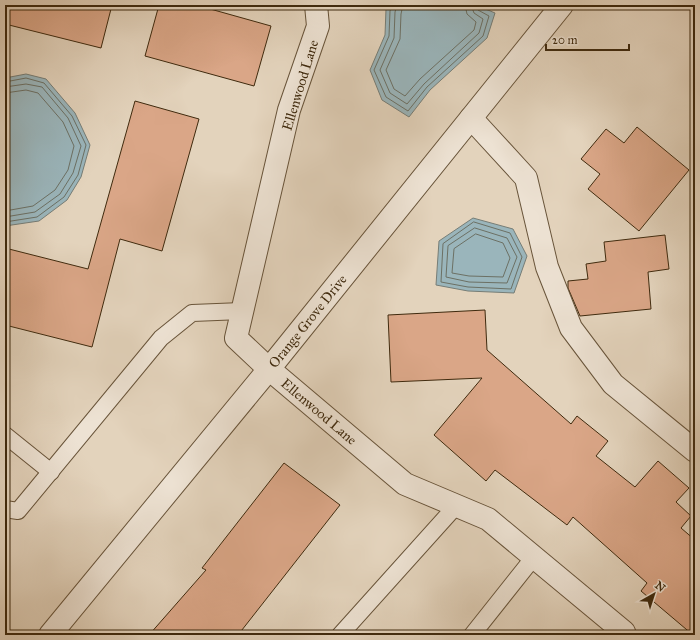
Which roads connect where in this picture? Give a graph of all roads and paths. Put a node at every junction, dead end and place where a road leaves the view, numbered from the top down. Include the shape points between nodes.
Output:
1 (316, 5) edge
2 (562, 5) edge
3 (471, 118) junction
4 (242, 311) junction
5 (269, 369) junction
6 (5, 435) edge
7 (695, 451) edge
8 (51, 472) junction
9 (456, 506) junction
10 (5, 509) edge
11 (534, 557) junction
12 (50, 635) edge
13 (340, 635) edge
14 (472, 635) edge
15 (625, 635) edge

1 - 4 street, Ellenwood Lane via 318,26 289,110
2 - 3 street, Orange Grove Drive
3 - 5 street, Orange Grove Drive
3 - 7 street via 526,178 547,267 571,328 613,384
4 - 5 street, Ellenwood Lane via 236,338
4 - 8 lane via 192,314 161,338
5 - 9 street, Ellenwood Lane via 405,484
5 - 12 street, Orange Grove Drive
6 - 8 lane
8 - 10 lane via 18,511
9 - 11 street, Ellenwood Lane via 488,519
9 - 13 lane
11 - 14 lane
11 - 15 street, Ellenwood Lane

